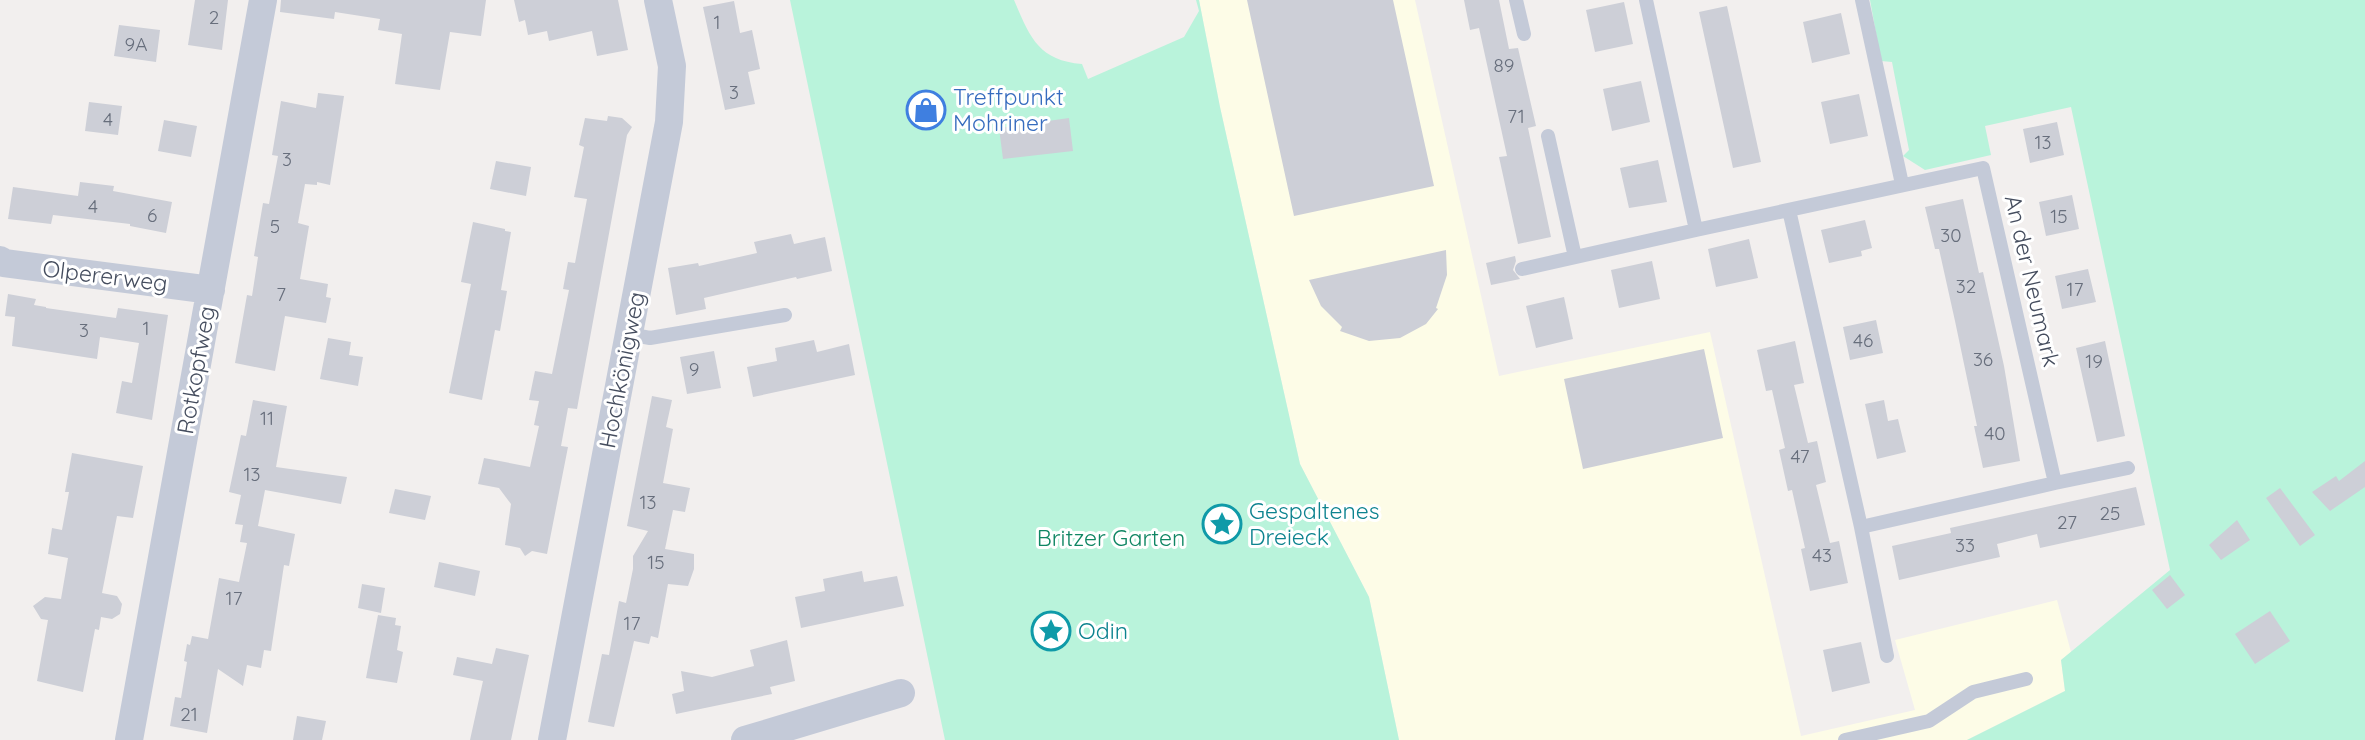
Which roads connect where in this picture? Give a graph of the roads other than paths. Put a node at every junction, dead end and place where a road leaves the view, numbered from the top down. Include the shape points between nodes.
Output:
1 (263, 0) edge
2 (658, 0) edge
3 (1516, 0) edge
4 (1646, 0) edge
5 (1862, 0) edge
6 (1524, 34) dead end
7 (1548, 136) dead end
8 (1902, 184) junction
9 (1789, 210) junction
10 (1696, 230) junction
11 (1575, 257) junction
12 (0, 260) edge
13 (1522, 269) dead end
14 (211, 290) junction
15 (785, 315) dead end
16 (629, 334) junction
17 (2128, 468) dead end
18 (2055, 483) junction
19 (1861, 527) junction
20 (1887, 656) dead end
21 (2026, 679) dead end
22 (901, 693) dead end
23 (129, 740) edge
24 (552, 740) edge
25 (745, 740) edge
26 (1845, 740) edge

1 - 14 street, Rotkopfweg
2 - 16 street, Hochkönigweg via 672,66 672,94
3 - 6 lane
4 - 10 lane
5 - 8 lane
7 - 11 lane
8 - 9 lane, An der Neumark
8 - 18 lane, An der Neumark via 1983,168
9 - 10 lane, An der Neumark
9 - 19 lane
10 - 11 lane, An der Neumark
11 - 13 lane, An der Neumark
12 - 14 street, Olpererweg
14 - 23 street, Rotkopfweg
15 - 16 lane via 650,338
16 - 24 street, Hochkönigweg
17 - 18 lane
18 - 19 lane
19 - 20 lane
21 - 26 lane via 1973,692 1929,722
22 - 25 street

